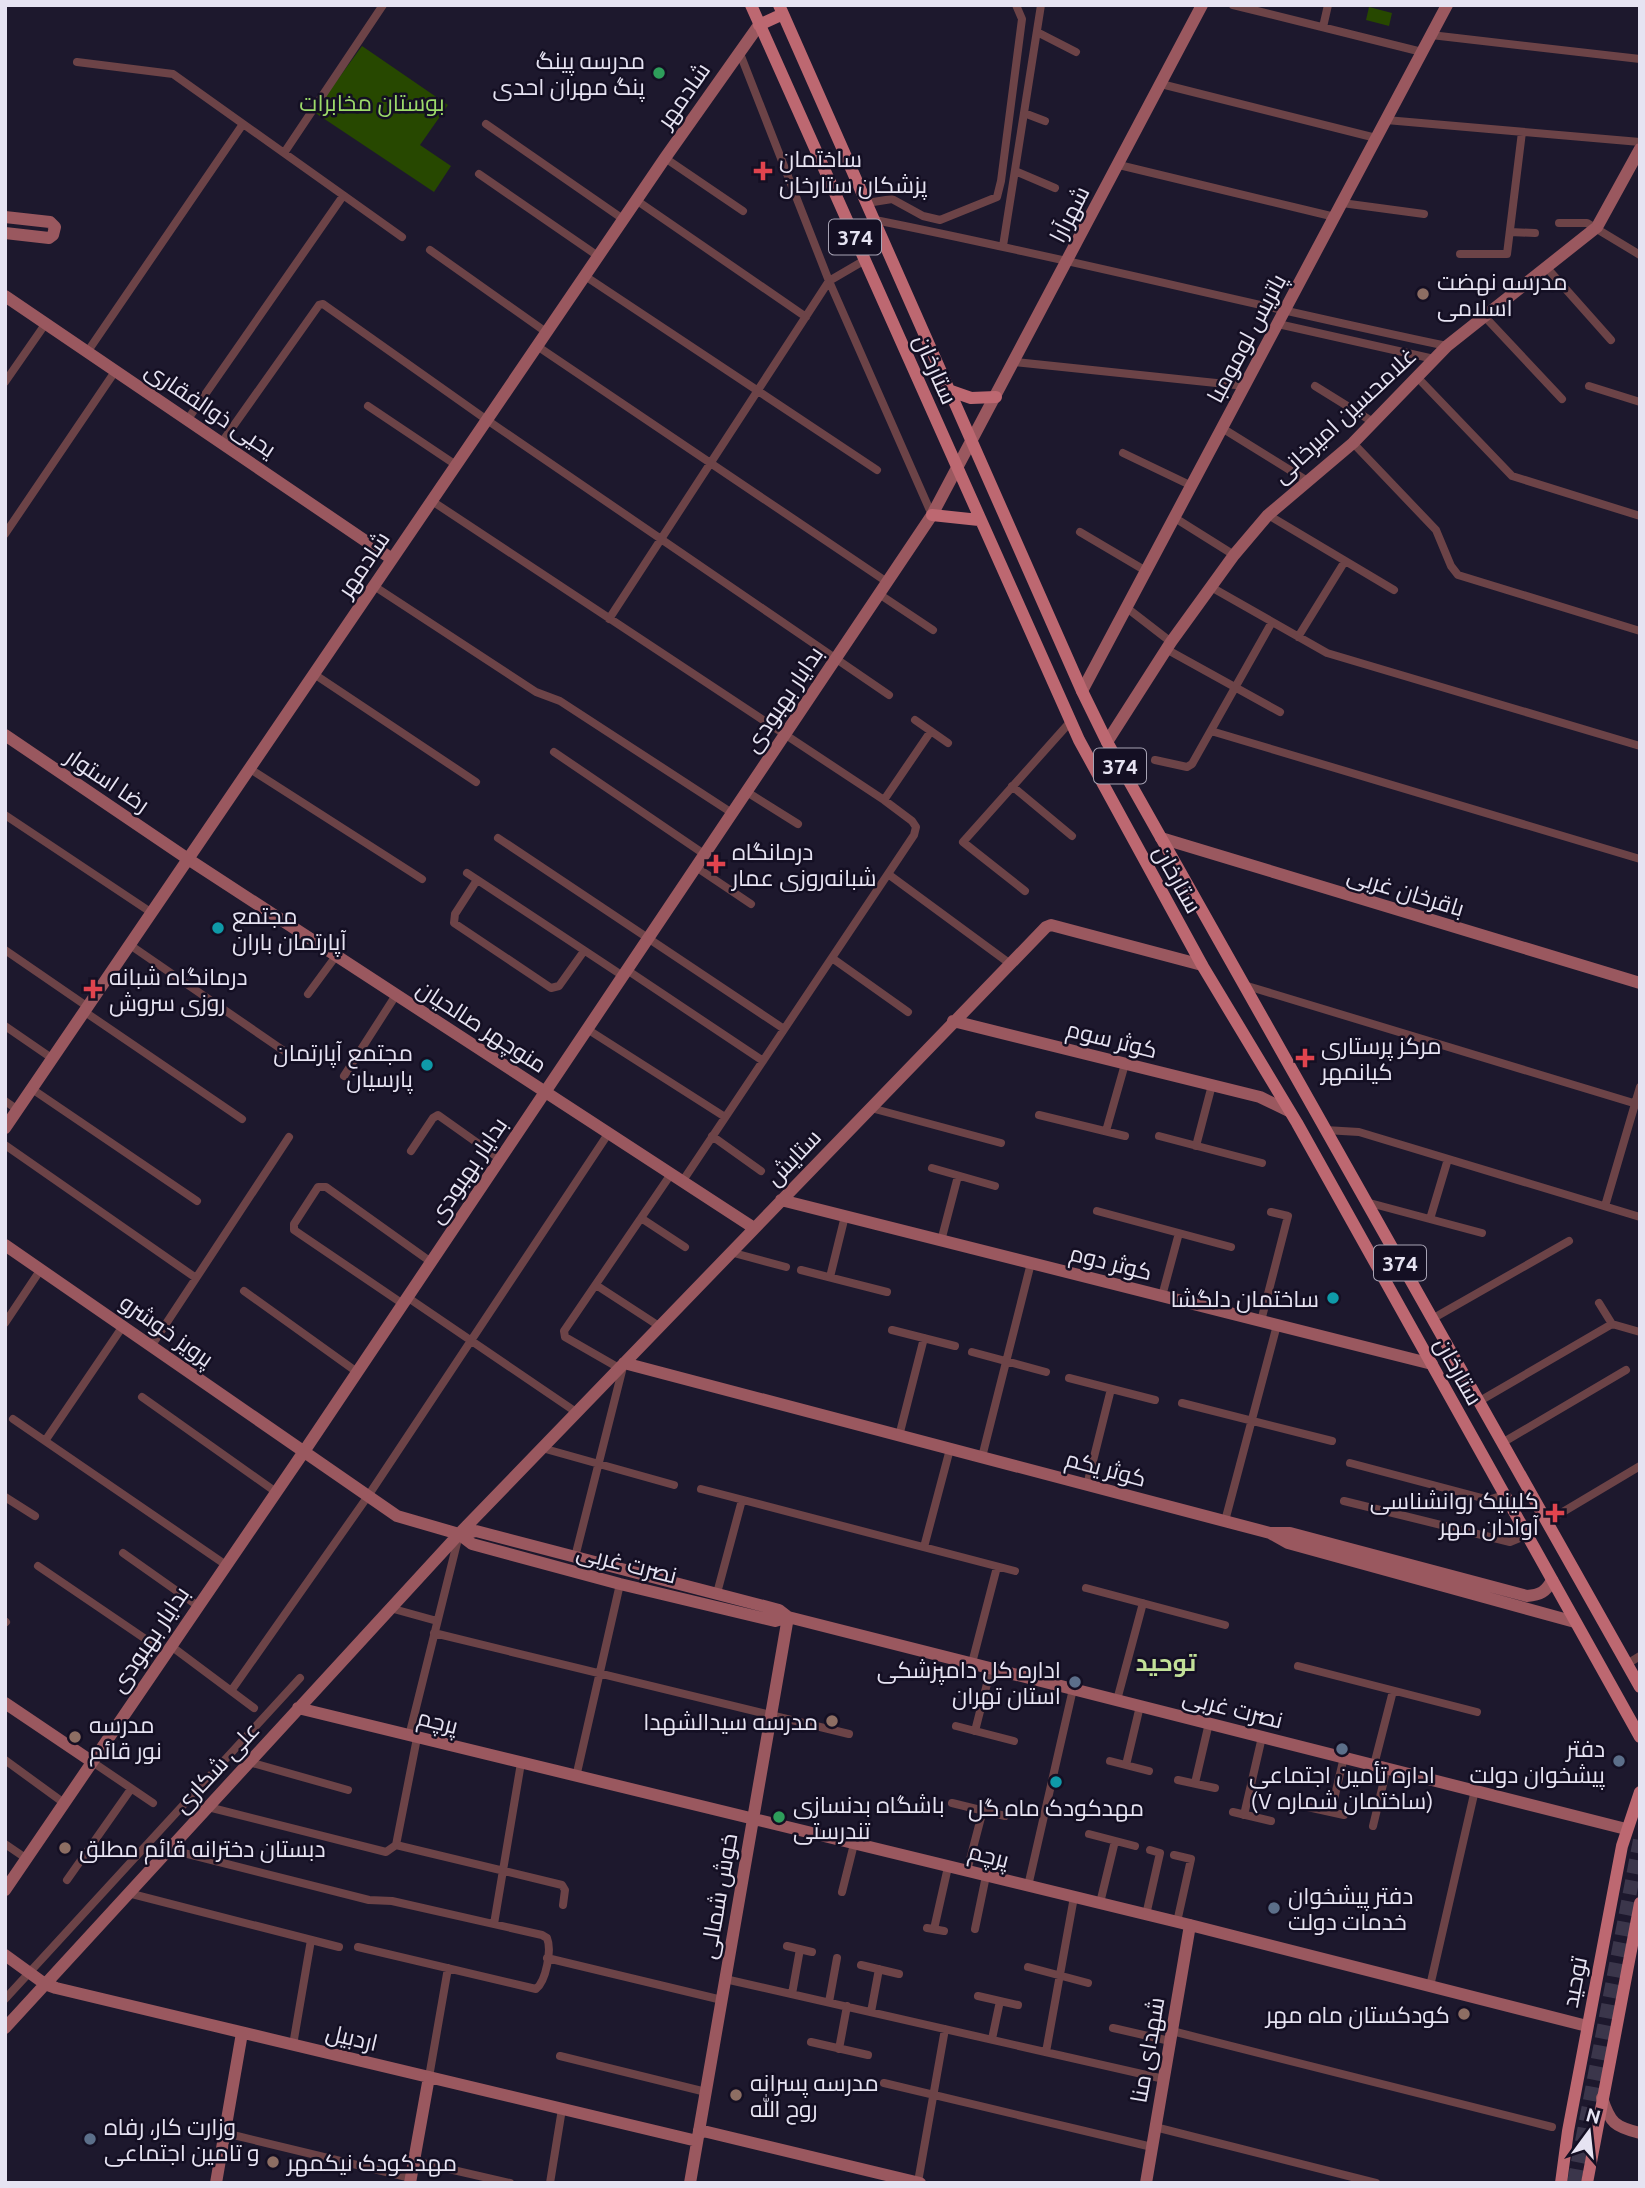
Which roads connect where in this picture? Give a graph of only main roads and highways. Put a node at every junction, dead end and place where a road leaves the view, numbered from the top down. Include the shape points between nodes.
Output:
1 (751, 5) edge
2 (781, 10) edge
3 (759, 25) junction
4 (951, 391) junction
5 (996, 397) road end
6 (932, 514) road end
7 (979, 520) junction
8 (1293, 1073) junction
9 (1272, 1083) junction
10 (1314, 1111) junction
11 (1297, 1124) junction
12 (1582, 1586) junction
13 (1562, 1597) junction
14 (1640, 1687) edge
15 (1640, 1737) edge
16 (1640, 1792) edge
17 (1626, 1829) junction
18 (1640, 1832) edge
19 (1640, 1903) edge
20 (1561, 2183) edge
21 (1587, 2183) edge

1 - 3 main road, ستارخان / 374
2 - 3 main road
2 - 4 main road, ستارخان / 374
3 - 7 main road, ستارخان / 374
4 - 5 main road via 971,398
4 - 8 main road, ستارخان / 374 via 1107,742
6 - 7 main road
7 - 9 main road, ستارخان / 374 via 1070,721 1202,965
8 - 9 main road via 1290,1090
8 - 10 main road, ستارخان / 374
9 - 11 main road, ستارخان / 374
10 - 11 main road via 1303,1112
10 - 12 main road, ستارخان / 374
11 - 13 main road, ستارخان / 374
12 - 13 main road
12 - 14 main road, ستارخان / 374
13 - 15 main road, ستارخان / 374
16 - 17 main road, توحید
17 - 18 main road
17 - 20 main road, توحید
19 - 21 main road

